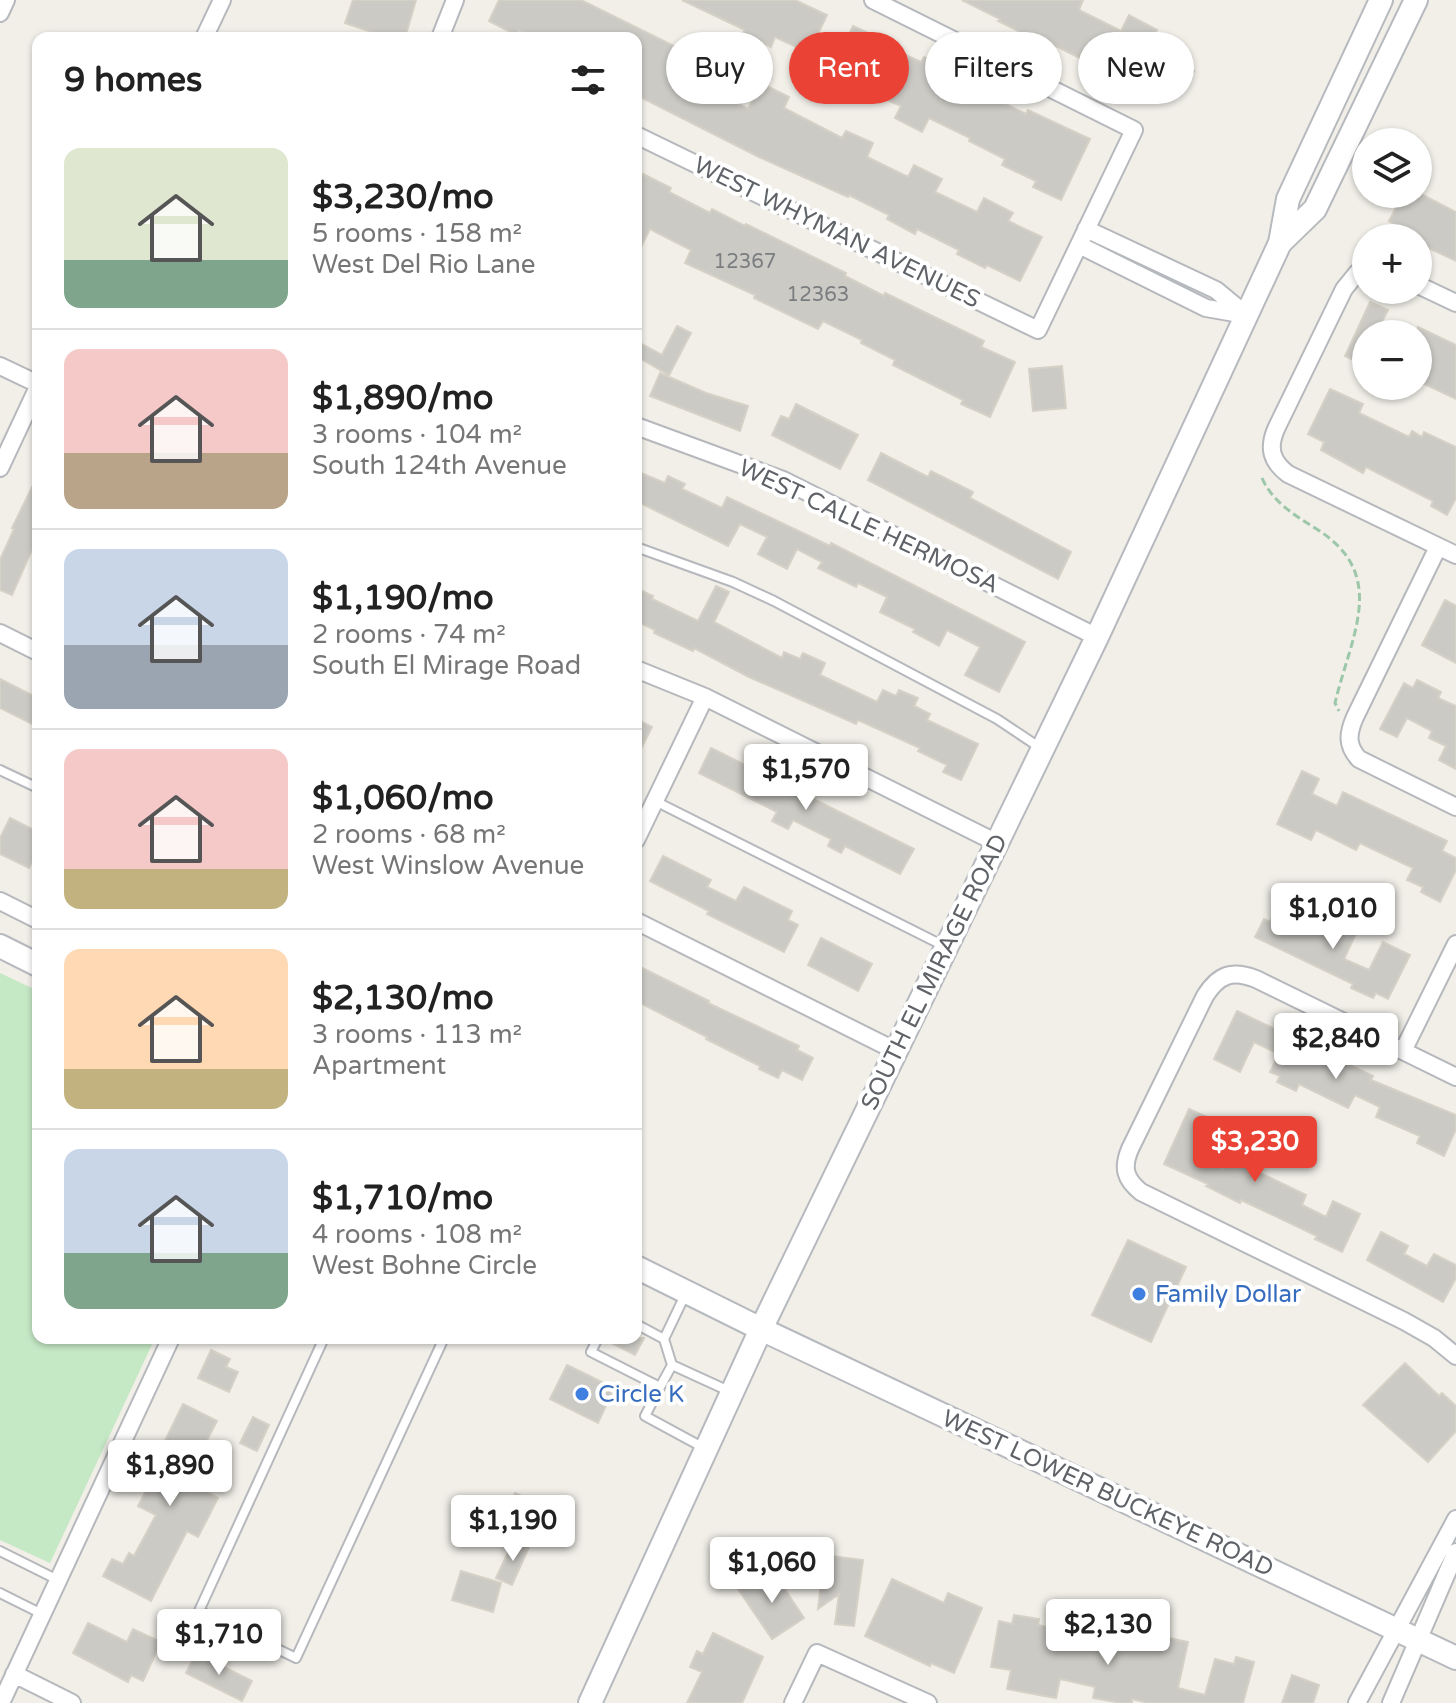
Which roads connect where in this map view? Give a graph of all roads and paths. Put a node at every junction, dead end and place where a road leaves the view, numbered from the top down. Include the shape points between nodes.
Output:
1 (6, 0) edge
2 (222, 0) edge
3 (455, 0) edge
4 (873, 0) edge
5 (1381, 0) edge
6 (1416, 0) edge
7 (0, 13) edge
8 (207, 32) edge
9 (442, 32) edge
10 (642, 138) edge
11 (1082, 237) junction
12 (1280, 243) junction
13 (1352, 279) edge
14 (1432, 292) edge
15 (1456, 303) edge
16 (1246, 315) junction
17 (0, 366) edge
18 (32, 383) edge
19 (32, 399) edge
20 (642, 428) edge
21 (0, 468) edge
22 (1262, 478) dead end
23 (1438, 547) junction
24 (642, 549) edge
25 (1456, 555) edge
26 (0, 633) edge
27 (1097, 637) junction
28 (32, 649) edge
29 (642, 671) edge
30 (705, 697) junction
31 (1339, 711) dead end
32 (1043, 749) junction
33 (0, 770) edge
34 (32, 785) edge
35 (655, 801) junction
36 (1456, 807) edge
37 (642, 828) edge
38 (997, 843) junction
39 (0, 901) edge
40 (32, 917) edge
41 (642, 924) edge
42 (1456, 944) edge
43 (0, 946) edge
44 (947, 948) junction
45 (32, 962) edge
46 (896, 1051) junction
47 (1403, 1051) junction
48 (1456, 1077) edge
49 (642, 1270) edge
50 (687, 1292) junction
51 (642, 1327) edge
52 (761, 1329) junction
53 (664, 1339) junction
54 (168, 1344) edge
55 (321, 1344) edge
56 (441, 1344) edge
57 (595, 1344) edge
58 (1456, 1356) edge
59 (672, 1365) junction
60 (660, 1387) junction
61 (732, 1392) junction
62 (707, 1450) junction
63 (1456, 1519) edge
64 (0, 1551) edge
65 (1456, 1552) edge
66 (58, 1580) junction
67 (0, 1593) edge
68 (42, 1614) junction
69 (1396, 1629) junction
70 (1417, 1639) junction
71 (1456, 1658) edge
72 (14, 1674) junction
73 (1, 1703) edge
74 (72, 1703) edge
75 (590, 1703) edge
76 (793, 1703) edge
77 (928, 1703) edge
78 (1357, 1703) edge
79 (1391, 1703) edge

1 - 7 street
2 - 8 street
3 - 9 street
4 - 11 street via 1134,130
5 - 12 main road, SOUTH EL MIRAGE ROAD via 1288,199
6 - 12 main road, SOUTH EL MIRAGE ROAD via 1315,209
10 - 11 street, WEST WHYMAN AVENUES via 1038,330
11 - 16 street via 1206,308
12 - 16 main road, SOUTH EL MIRAGE ROAD
13 - 23 street via 1276,429 1271,455 1288,474
14 - 15 street
16 - 27 main road, SOUTH EL MIRAGE ROAD
17 - 18 street
19 - 21 street
20 - 27 street, WEST CALLE HERMOSA via 783,480
22 - 31 path via 1284,507 1341,547 1358,573 1358,613 1335,703
23 - 25 street
23 - 36 street via 1349,737 1359,759
24 - 32 lane via 761,595 997,719
26 - 28 street
27 - 32 main road, SOUTH EL MIRAGE ROAD
29 - 30 street
30 - 35 street
30 - 38 street
32 - 38 main road, SOUTH EL MIRAGE ROAD
33 - 34 lane
35 - 37 street
35 - 44 lane
38 - 44 main road, SOUTH EL MIRAGE ROAD
39 - 40 street
41 - 46 street
42 - 47 street
43 - 45 main road
44 - 46 main road, SOUTH EL MIRAGE ROAD
46 - 52 main road, SOUTH EL MIRAGE ROAD
47 - 48 street
47 - 58 street via 1256,979 1226,974 1205,996 1136,1135 1126,1158 1126,1177 1150,1197 1404,1321
49 - 50 main road, WEST LOWER BUCKEYE ROAD
50 - 52 main road, WEST LOWER BUCKEYE ROAD
50 - 53 lane
51 - 53 lane
52 - 61 main road, SOUTH EL MIRAGE ROAD
52 - 69 main road, WEST LOWER BUCKEYE ROAD
53 - 59 lane
54 - 66 street
55 - 56 lane via 199,1611 296,1658
57 - 60 lane via 591,1352
59 - 60 lane
59 - 61 lane
60 - 62 lane via 645,1416
61 - 62 main road, SOUTH EL MIRAGE ROAD
62 - 75 main road, SOUTH EL MIRAGE ROAD
63 - 69 street
64 - 66 lane
65 - 70 street
66 - 68 street
67 - 68 lane
68 - 72 street
69 - 70 main road, WEST LOWER BUCKEYE ROAD
69 - 78 street
70 - 71 main road, WEST LOWER BUCKEYE ROAD
70 - 79 street
72 - 73 street
72 - 74 street
76 - 77 street via 817,1653

